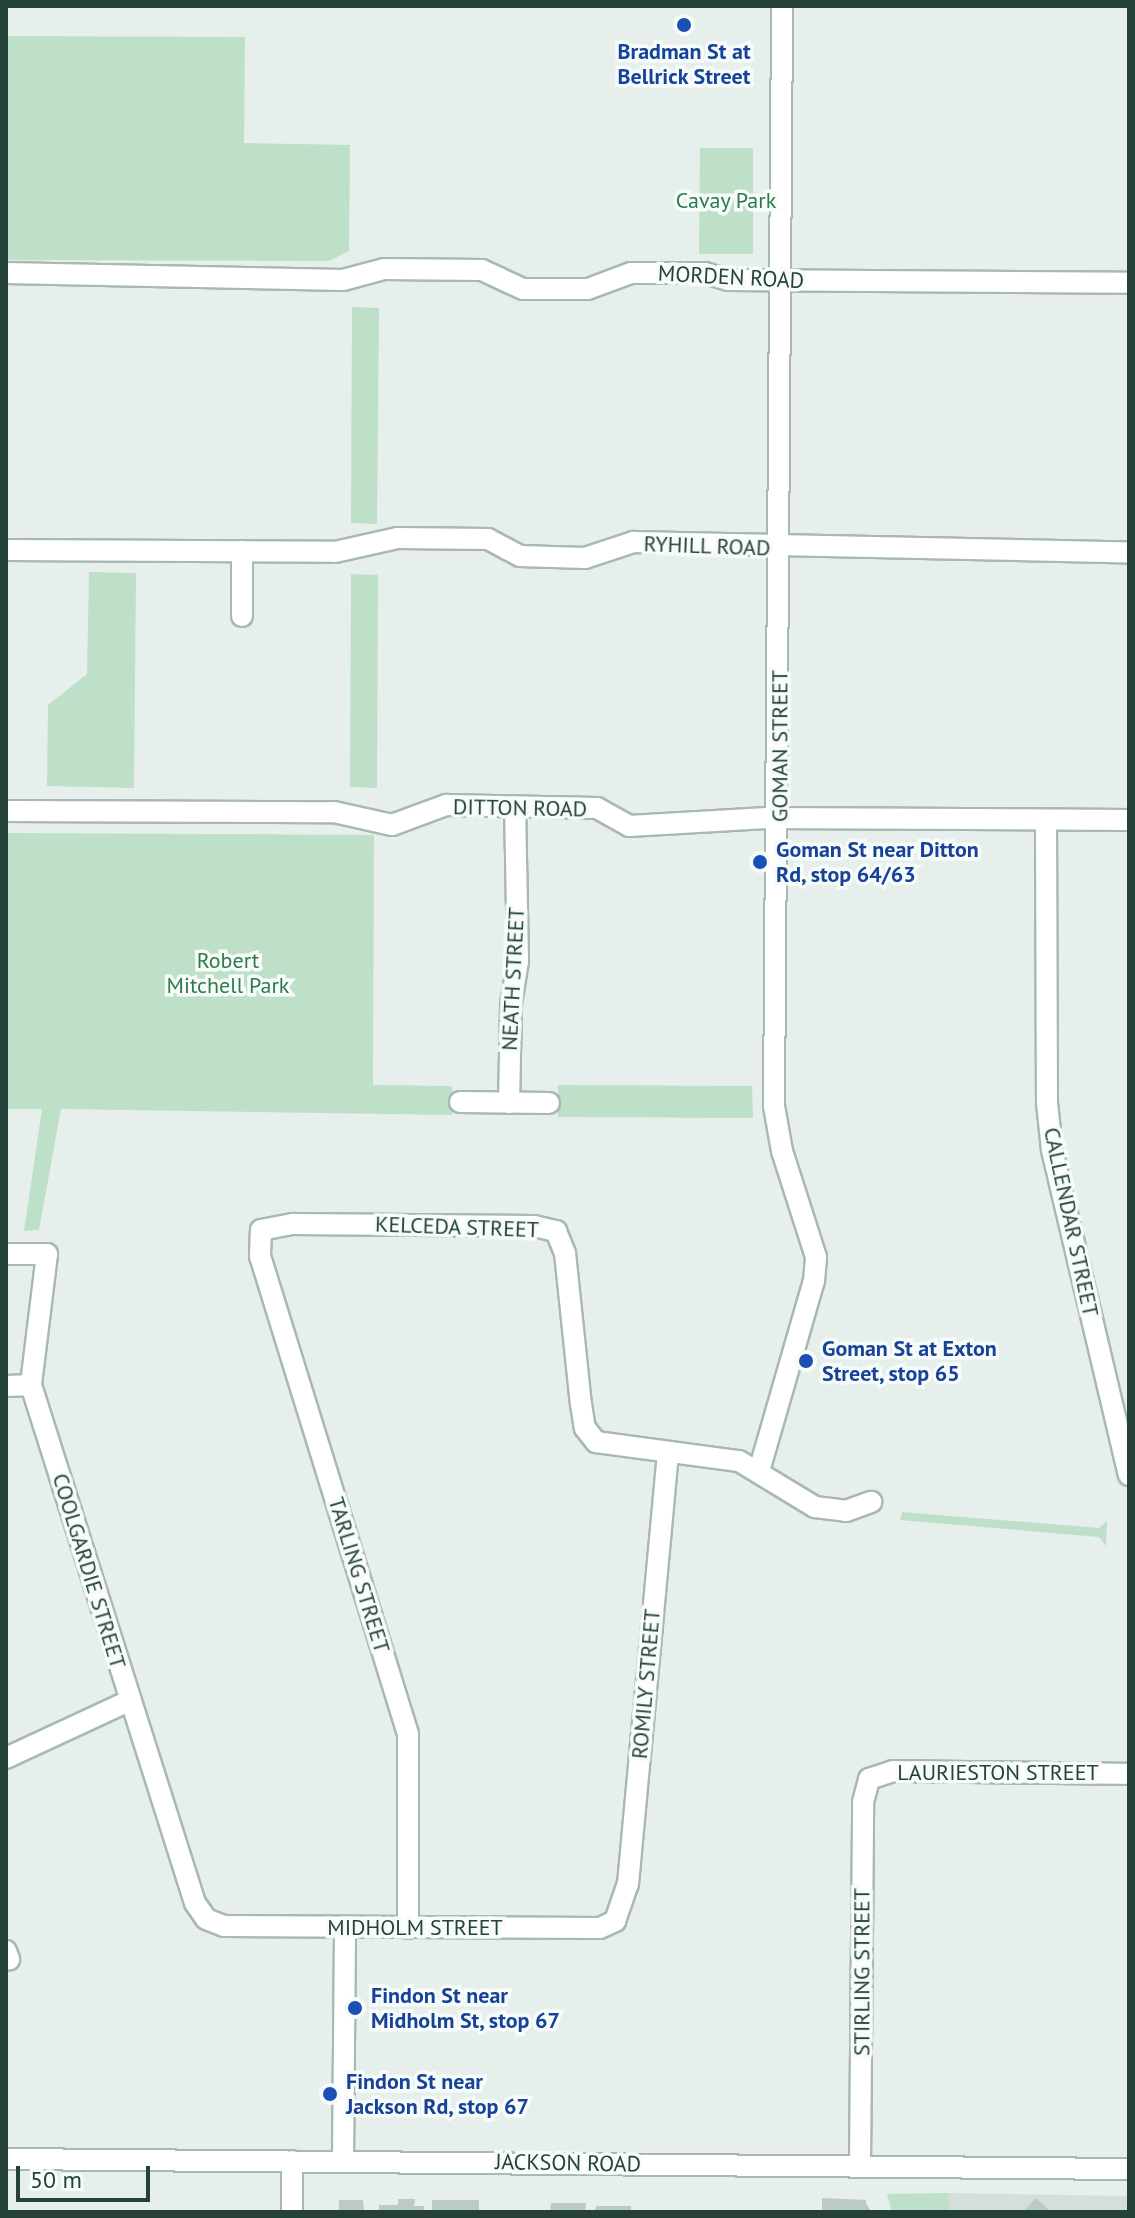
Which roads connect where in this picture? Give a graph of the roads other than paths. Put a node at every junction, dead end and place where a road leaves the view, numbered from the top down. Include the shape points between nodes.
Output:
1 (782, 6) edge
2 (6, 273) edge
3 (782, 281) junction
4 (1129, 283) edge
5 (780, 549) junction
6 (6, 550) edge
7 (242, 551) junction
8 (1129, 552) edge
9 (242, 616) dead end
10 (515, 808) junction
11 (6, 811) edge
12 (780, 818) junction
13 (1046, 820) junction
14 (1129, 820) edge
15 (460, 1102) dead end
16 (509, 1103) junction
17 (549, 1103) dead end
18 (261, 1230) joint
19 (6, 1254) edge
20 (31, 1385) junction
21 (6, 1386) edge
22 (668, 1453) junction
23 (759, 1471) junction
24 (1129, 1475) edge
25 (871, 1502) dead end
26 (129, 1701) junction
27 (6, 1758) edge
28 (1129, 1774) edge
29 (869, 1779) joint
30 (621, 1914) joint
31 (206, 1919) joint
32 (345, 1928) junction
33 (408, 1928) junction
34 (6, 2159) edge
35 (292, 2161) junction
36 (343, 2161) junction
37 (860, 2166) junction
38 (1129, 2169) edge
39 (292, 2212) edge

1 - 3 street, GOMAN STREET
2 - 3 street, MORDEN ROAD via 343,280 384,269 482,270 523,289 588,289 631,273
3 - 4 street, MORDEN ROAD
3 - 5 street, GOMAN STREET
5 - 7 street, RYHILL ROAD via 633,542 585,558 533,557 488,539 397,538 360,551
5 - 8 street, RYHILL ROAD
5 - 12 street, GOMAN STREET
6 - 7 street, RYHILL ROAD
7 - 9 street
10 - 11 street, DITTON ROAD via 446,805 392,825 334,812
10 - 12 street, DITTON ROAD via 597,808 629,826
10 - 16 street, NEATH STREET via 518,961 511,1004
12 - 13 street, DITTON ROAD
12 - 23 street, GOMAN STREET via 774,1106 782,1151 816,1257 810,1296
13 - 14 street, DITTON ROAD
13 - 24 street, CALLENDAR STREET via 1047,1103 1052,1150
15 - 16 street
16 - 17 street
18 - 22 street, KELCEDA STREET via 293,1224 534,1226 556,1231 565,1253 585,1428 605,1447
18 - 33 street, TARLING STREET via 260,1256 408,1734
19 - 20 street, COOLGARDIE STREET via 47,1254
20 - 21 street
20 - 26 street, COOLGARDIE STREET
22 - 23 street, KELCEDA STREET via 739,1461
22 - 30 street, ROMILY STREET
23 - 25 street, KELCEDA STREET via 815,1507 846,1511
26 - 27 street
26 - 31 street, COOLGARDIE STREET via 195,1903
28 - 29 street, LAURIESTON STREET via 893,1771
29 - 37 street, STIRLING STREET via 863,1802
30 - 33 street, MIDHOLM STREET via 600,1928
31 - 32 street, MIDHOLM STREET via 224,1926
32 - 33 street, MIDHOLM STREET
32 - 36 street
34 - 35 street, JACKSON ROAD
35 - 36 street, JACKSON ROAD
35 - 39 street
36 - 37 street, JACKSON ROAD
37 - 38 street, JACKSON ROAD

